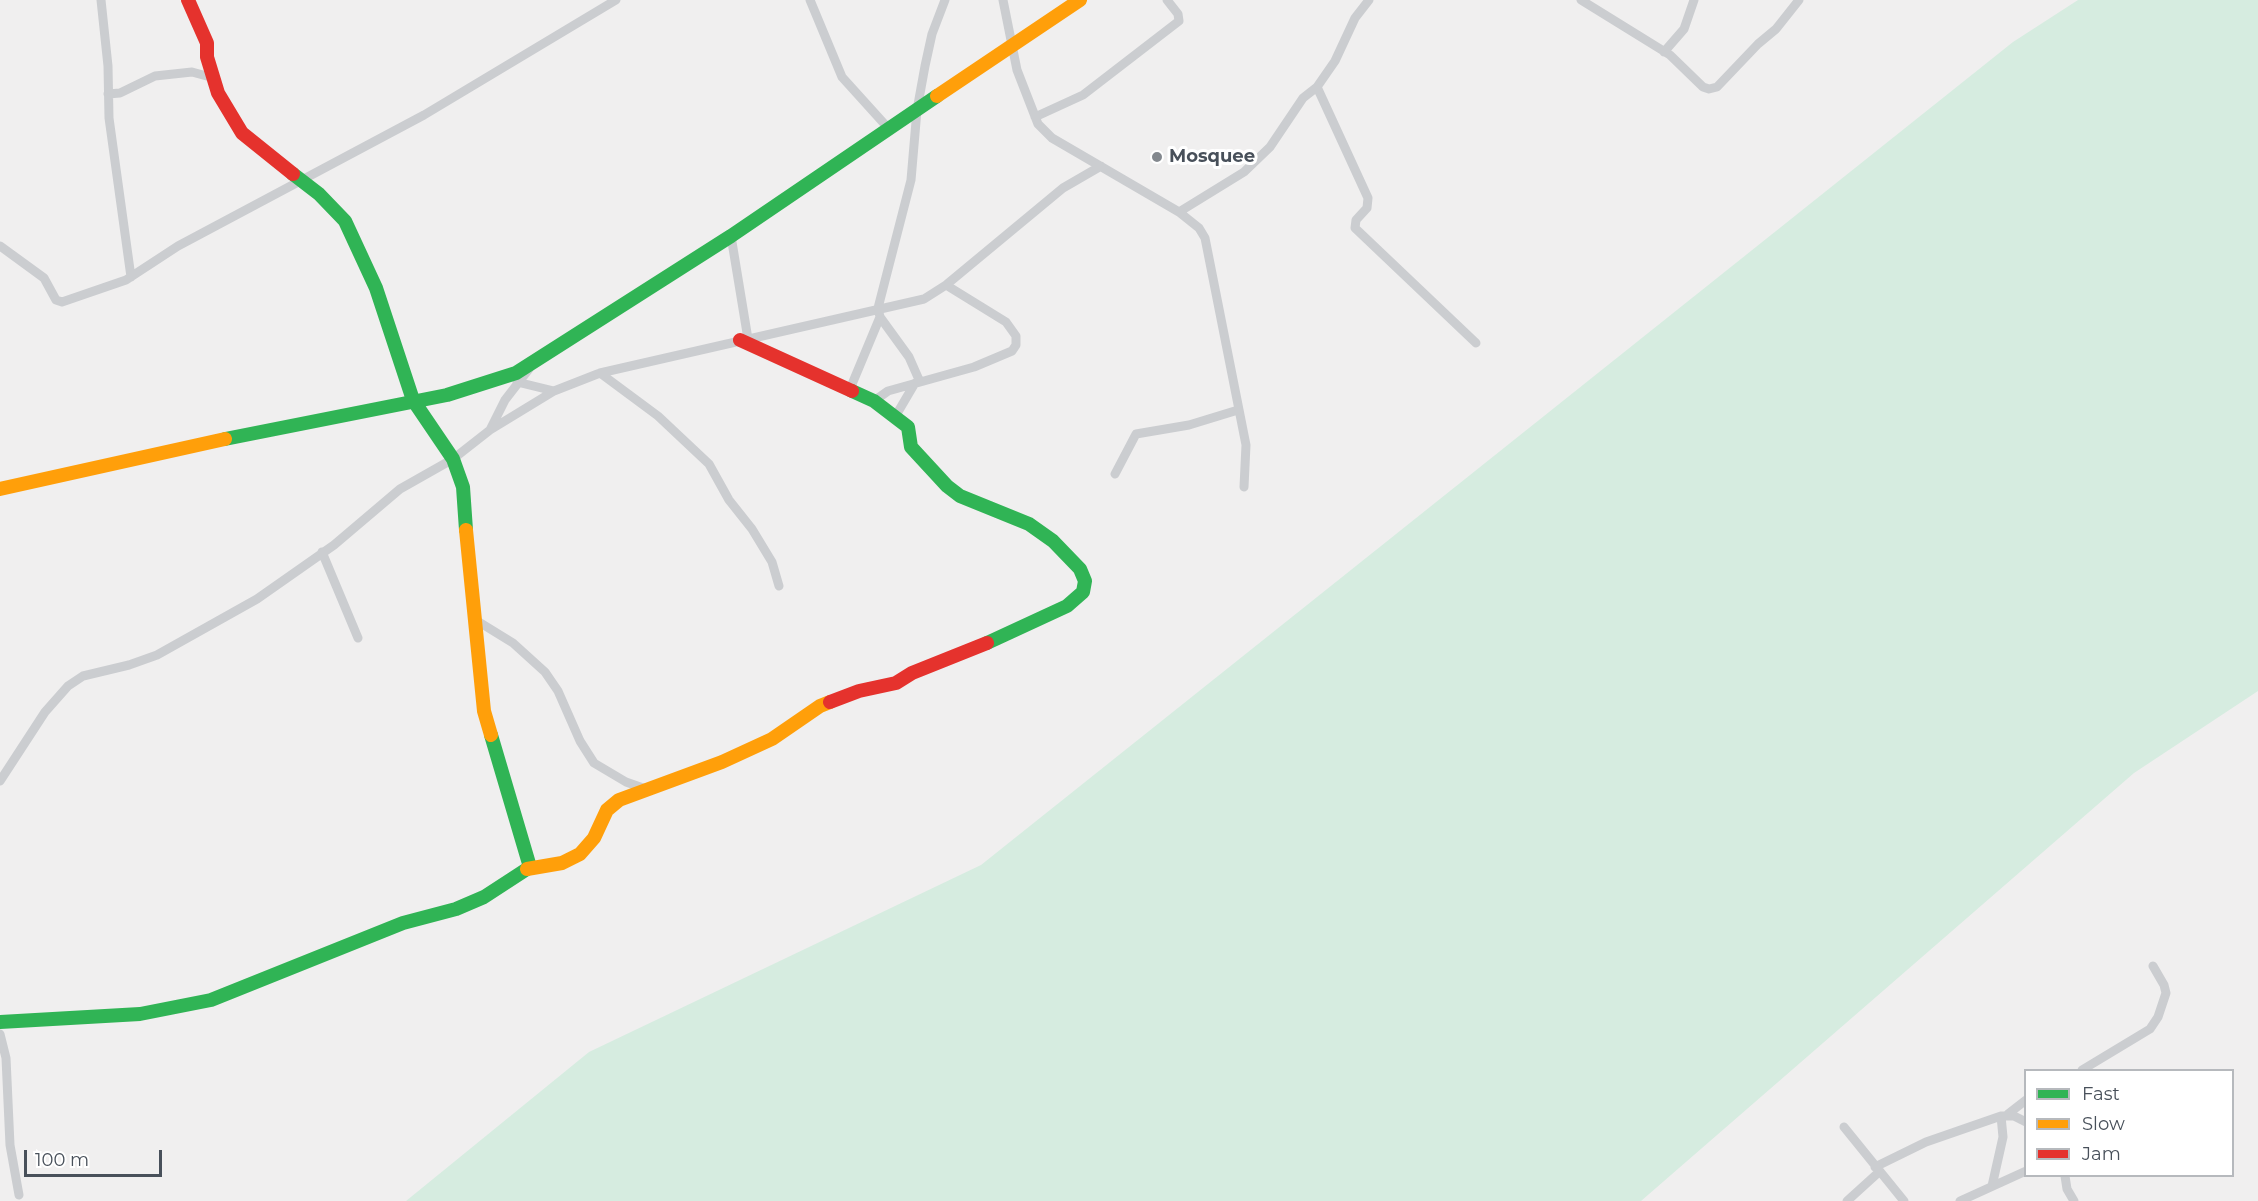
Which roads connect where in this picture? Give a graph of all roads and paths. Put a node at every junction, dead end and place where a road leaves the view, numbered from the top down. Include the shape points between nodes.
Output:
1 (101, 0) edge
2 (188, 0) edge
3 (616, 0) edge
4 (810, 0) edge
5 (945, 0) edge
6 (1002, 0) edge
7 (1080, 0) edge
8 (1167, 0) edge
9 (1369, 0) edge
10 (1581, 0) edge
11 (1694, 0) edge
12 (1799, 0) edge
13 (1012, 46) junction
14 (1664, 52) junction
15 (214, 78) junction
16 (1317, 87) junction
17 (108, 94) junction
18 (917, 110) junction
19 (1035, 117) junction
20 (890, 129) junction
21 (1101, 166) junction
22 (302, 180) junction
23 (1179, 212) junction
24 (731, 236) junction
25 (0, 246) edge
26 (131, 277) junction
27 (946, 285) junction
28 (879, 312) junction
29 (744, 339) junction
30 (1476, 343) dead end
31 (537, 360) junction
32 (600, 373) junction
33 (517, 382) junction
34 (917, 383) junction
35 (850, 389) junction
36 (554, 391) junction
37 (413, 400) junction
38 (874, 401) junction
39 (1238, 410) junction
40 (895, 417) junction
41 (490, 430) junction
42 (453, 459) junction
43 (1115, 474) dead end
44 (1244, 487) dead end
45 (0, 489) edge
46 (322, 552) junction
47 (779, 586) dead end
48 (474, 619) junction
49 (357, 638) dead end
50 (0, 781) edge
51 (646, 789) junction
52 (530, 867) junction
53 (2152, 966) dead end
54 (0, 1022) edge
55 (0, 1035) edge
56 (2085, 1069) edge
57 (2024, 1101) edge
58 (2005, 1115) junction
59 (2024, 1122) edge
60 (1844, 1128) dead end
61 (1877, 1170) junction
62 (2024, 1171) edge
63 (2065, 1177) edge
64 (1992, 1186) junction
65 (19, 1195) dead end
66 (1847, 1201) edge
67 (1904, 1201) edge
68 (1960, 1201) edge
69 (2074, 1201) edge

1 - 17 street
2 - 15 street via 207,43
3 - 22 street via 414,121
4 - 20 street via 842,77
5 - 18 street via 932,34
6 - 13 street
7 - 13 street
8 - 19 street via 1179,21 1083,94
9 - 16 street
10 - 14 street
11 - 14 street via 1684,29
12 - 14 street via 1776,29 1717,87 1702,87
13 - 18 street
13 - 19 street
15 - 17 street via 192,72 155,76 120,93
15 - 22 street via 242,133
16 - 23 street via 1303,98 1270,147 1244,172
16 - 30 street via 1368,198 1367,208 1354,228
17 - 26 street
18 - 20 street
18 - 28 street via 910,180
19 - 21 street via 1052,138
20 - 24 street
21 - 23 street
21 - 27 street via 1063,188
22 - 26 street via 178,246
22 - 37 street via 345,221 356,241 390,326
23 - 39 street via 1199,228 1204,238
24 - 29 street
24 - 31 street
25 - 26 street via 44,278 53,296 62,302
27 - 28 street via 924,299
27 - 34 street via 1006,322 1016,336 1016,345 974,367
28 - 29 street
28 - 34 street via 909,357
28 - 35 street
29 - 32 street
29 - 35 street
31 - 33 street
31 - 37 street via 516,373 485,384
32 - 36 street
32 - 47 street via 658,416 710,464 729,500 772,562
33 - 36 street
33 - 41 street
34 - 38 street via 888,391
34 - 40 street
35 - 38 street
36 - 41 street
37 - 42 street
37 - 45 street
38 - 40 street
39 - 43 street via 1189,425 1136,434
39 - 44 street via 1246,445
40 - 51 street via 911,432 914,451 947,486 960,496 1029,524 1053,541 1080,569 1085,581 1083,592 1048,617 896,683 859,691 820,706 772,739
41 - 42 street
42 - 46 street via 399,489
42 - 48 street via 463,487
46 - 49 street
46 - 50 street via 257,599 157,655 83,676 68,686 45,712
48 - 51 street via 513,643 545,672 594,762 626,782
48 - 52 street via 484,711
51 - 52 street via 606,810 594,838 580,854 562,863
52 - 54 street via 484,897 456,909 404,922 211,1000 140,1014
53 - 56 street via 2166,993 2158,1017 2150,1029
55 - 65 street via 6,1058 10,1145
57 - 58 street
58 - 59 street
58 - 61 street via 1926,1142
58 - 64 street
60 - 61 street
61 - 66 street
61 - 67 street
62 - 64 street
63 - 69 street
64 - 68 street

